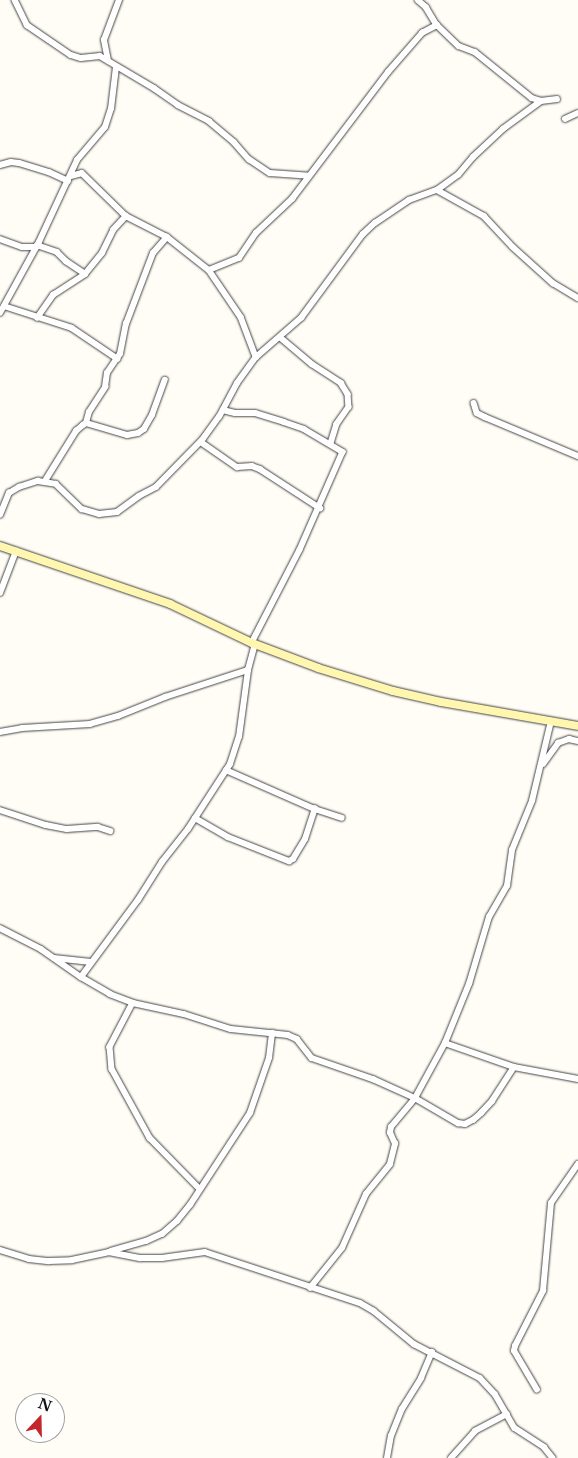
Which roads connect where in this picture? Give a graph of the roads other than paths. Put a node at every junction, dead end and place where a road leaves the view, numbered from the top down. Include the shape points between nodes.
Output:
1 (15, 0) edge
2 (119, 0) edge
3 (418, 0) edge
4 (437, 25) junction
5 (108, 61) junction
6 (116, 67) junction
7 (557, 99) dead end
8 (541, 101) junction
9 (578, 114) edge
10 (565, 118) dead end
11 (0, 165) edge
12 (309, 176) junction
13 (69, 179) junction
14 (437, 190) junction
15 (126, 216) junction
16 (167, 237) junction
17 (0, 239) edge
18 (37, 246) junction
19 (209, 270) junction
20 (85, 274) junction
21 (578, 298) edge
22 (4, 306) junction
23 (0, 313) edge
24 (37, 318) junction
25 (280, 337) junction
26 (256, 357) junction
27 (118, 358) junction
28 (165, 380) dead end
29 (474, 403) dead end
30 (223, 410) junction
31 (86, 423) junction
32 (201, 442) junction
33 (331, 444) junction
34 (578, 456) edge
35 (45, 481) junction
36 (320, 508) junction
37 (0, 515) edge
38 (0, 546) edge
39 (16, 550) junction
40 (0, 593) edge
41 (254, 644) junction
42 (248, 670) junction
43 (551, 721) junction
44 (578, 726) edge
45 (0, 732) edge
46 (578, 741) edge
47 (542, 765) junction
48 (226, 770) junction
49 (315, 809) junction
50 (0, 810) edge
51 (195, 818) junction
52 (342, 818) dead end
53 (110, 831) dead end
54 (0, 928) edge
55 (54, 958) junction
56 (91, 962) junction
57 (81, 977) junction
58 (133, 1003) junction
59 (272, 1033) junction
60 (445, 1044) junction
61 (514, 1067) junction
62 (578, 1079) edge
63 (415, 1098) junction
64 (578, 1164) edge
65 (200, 1189) junction
66 (0, 1250) edge
67 (109, 1252) junction
68 (310, 1288) junction
69 (432, 1352) junction
70 (537, 1390) dead end
71 (507, 1414) junction
72 (387, 1458) edge
73 (451, 1458) edge
74 (553, 1458) edge

1 - 5 street via 26,25 35,32 77,57 97,56
2 - 5 street via 104,40
3 - 4 street
4 - 8 street via 459,46 472,50 532,98
4 - 12 street via 422,33 388,72
5 - 6 street
6 - 12 street via 209,121 270,173
6 - 13 street via 111,109 105,127 81,154
7 - 8 street
8 - 14 street via 503,129 463,171
9 - 10 street
11 - 13 street via 20,163
12 - 19 street via 280,213 256,233 239,258
13 - 15 street via 82,173
13 - 18 street
14 - 21 street via 484,216 553,283
14 - 25 street via 409,200 375,222 301,318
15 - 16 street
15 - 20 street via 113,230 102,253
16 - 19 street
16 - 27 street via 153,253 126,324
17 - 18 street via 22,247
18 - 20 street via 57,252
18 - 22 street
19 - 26 street via 241,317
20 - 24 street via 53,295
22 - 23 street
22 - 24 street
24 - 27 street via 72,328
25 - 26 street
25 - 33 street via 341,383 348,394 348,410 337,424
26 - 30 street
27 - 31 street via 107,373 105,387
28 - 31 street via 148,424 138,433 120,433
29 - 34 street via 477,413
30 - 32 street
30 - 33 street via 259,414 304,430
31 - 35 street via 76,431
32 - 35 street via 165,480 116,512 87,512 61,487
32 - 36 street via 237,467 260,469
33 - 36 street via 343,454
35 - 37 street via 13,490
36 - 41 street
38 - 39 street
39 - 40 street
39 - 41 street via 167,603
41 - 42 street
41 - 43 street via 318,668 393,690
42 - 45 street via 90,724
42 - 48 street via 239,737
43 - 44 street
43 - 47 street
46 - 47 street via 569,739 558,743
47 - 60 street via 529,811 512,850 507,886 489,917 469,984
48 - 49 street
48 - 51 street
49 - 51 street via 304,838 290,861 228,837
49 - 52 street
50 - 53 street via 46,825 67,829 98,827
51 - 56 street
54 - 55 street
55 - 56 street
55 - 57 street
56 - 57 street
57 - 58 street
58 - 59 street via 231,1029
58 - 65 street via 110,1047 112,1069 150,1138
59 - 63 street via 293,1036 306,1053 319,1062 367,1077
59 - 65 street via 269,1058 250,1113
60 - 61 street
60 - 63 street
61 - 62 street
61 - 63 street via 492,1101 465,1124 453,1121
63 - 68 street via 391,1126 395,1144 390,1164 366,1194 342,1248
64 - 70 street via 551,1203 543,1292 514,1351
65 - 67 street via 177,1221 162,1234
66 - 67 street via 39,1261 72,1260
67 - 68 street via 140,1258 205,1252
68 - 69 street via 366,1306 406,1338
69 - 71 street via 480,1378
69 - 72 street via 402,1409
71 - 73 street via 475,1432
71 - 74 street via 515,1428 544,1447

